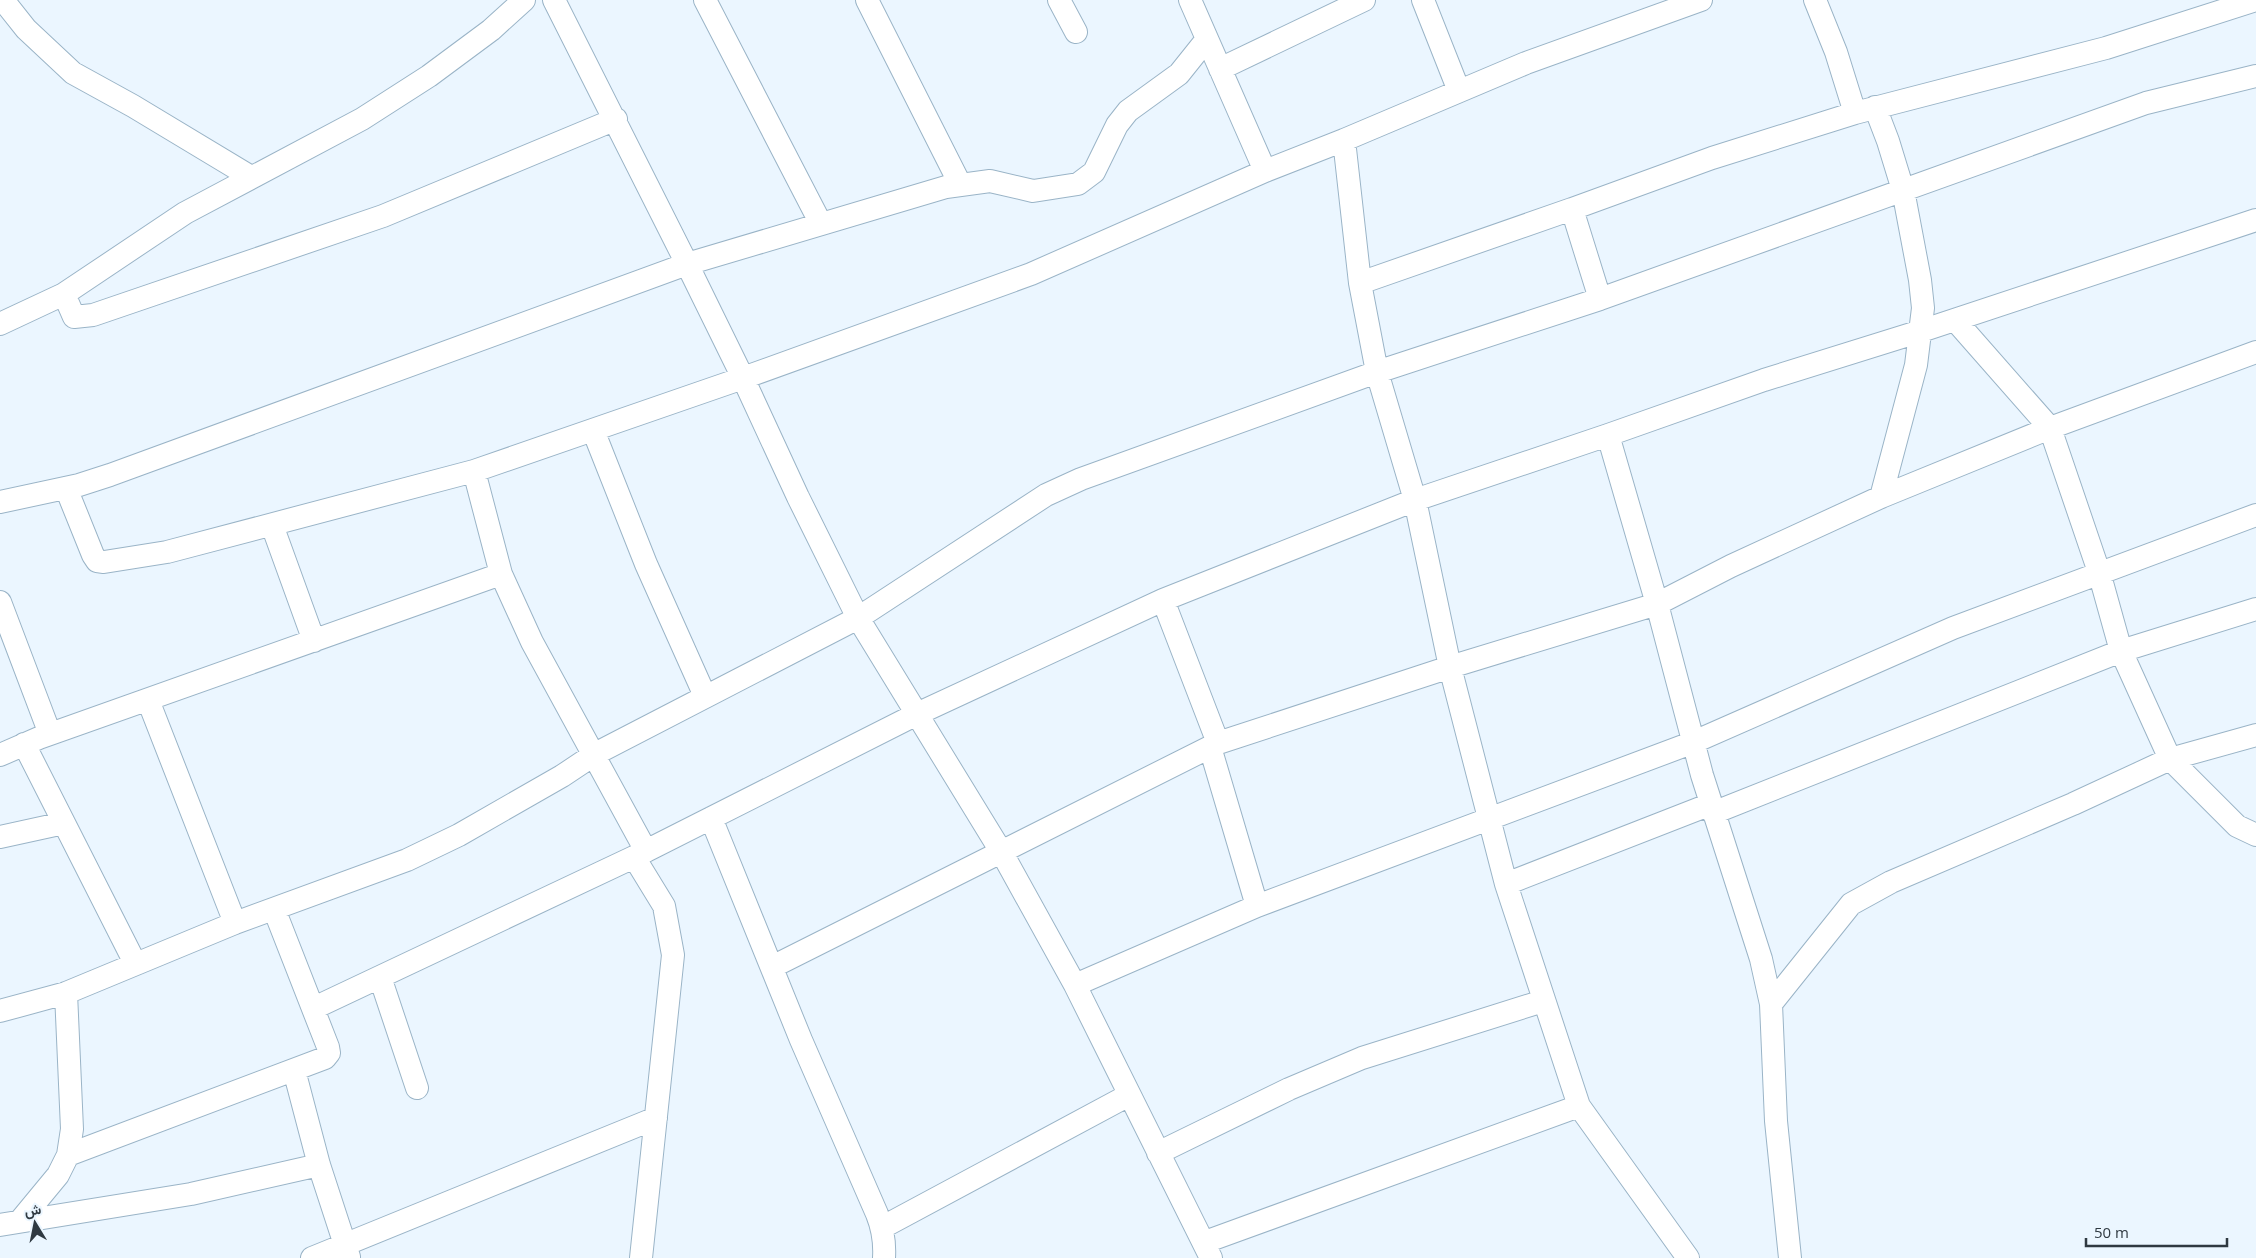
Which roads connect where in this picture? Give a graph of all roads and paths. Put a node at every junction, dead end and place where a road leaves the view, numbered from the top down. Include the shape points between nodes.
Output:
1 (524, 0) edge
2 (554, 0) edge
3 (705, 0) edge
4 (867, 0) edge
5 (1059, 0) edge
6 (1190, 0) edge
7 (1364, 0) edge
8 (1424, 0) edge
9 (1701, 0) edge
10 (1815, 0) edge
11 (2256, 0) edge
12 (6, 4) edge
13 (1076, 32) dead end
14 (1207, 39) junction
15 (1220, 69) junction
16 (2256, 76) edge
17 (1460, 91) junction
18 (1865, 110) junction
19 (616, 119) junction
20 (1344, 140) junction
21 (1265, 171) junction
22 (251, 177) junction
23 (960, 184) junction
24 (1903, 190) junction
25 (1572, 209) junction
26 (2256, 220) edge
27 (822, 224) junction
28 (687, 264) junction
29 (1360, 283) junction
30 (64, 294) junction
31 (1600, 299) junction
32 (1954, 320) junction
33 (0, 324) edge
34 (1921, 331) junction
35 (2256, 352) edge
36 (1377, 372) junction
37 (743, 378) junction
38 (2050, 428) junction
39 (592, 430) junction
40 (1608, 435) junction
41 (474, 471) junction
42 (66, 488) junction
43 (1881, 497) junction
44 (1415, 500) junction
45 (0, 502) edge
46 (2256, 515) edge
47 (272, 525) junction
48 (2099, 572) junction
49 (501, 574) junction
50 (1163, 600) junction
51 (0, 602) edge
52 (1657, 604) junction
53 (2256, 609) edge
54 (858, 618) junction
55 (314, 641) junction
56 (2121, 651) junction
57 (1450, 667) junction
58 (705, 696) junction
59 (148, 700) junction
60 (917, 714) junction
61 (50, 734) junction
62 (2256, 735) edge
63 (1694, 742) junction
64 (24, 744) junction
65 (1214, 745) junction
66 (594, 754) junction
67 (0, 756) edge
68 (2170, 759) junction
69 (1712, 808) junction
70 (712, 818) junction
71 (1490, 818) junction
72 (64, 823) junction
73 (2256, 835) edge
74 (0, 837) edge
75 (1002, 853) junction
76 (640, 854) junction
77 (1506, 884) junction
78 (1257, 906) junction
79 (274, 909) junction
80 (235, 923) junction
81 (135, 963) junction
82 (772, 967) junction
83 (380, 977) junction
84 (1076, 985) junction
85 (66, 993) junction
86 (1543, 1001) junction
87 (1771, 1004) junction
88 (314, 1008) junction
89 (0, 1011) edge
90 (294, 1070) junction
91 (417, 1088) dead end
92 (1129, 1095) junction
93 (1579, 1106) junction
94 (656, 1118) junction
95 (1158, 1153) junction
96 (68, 1155) junction
97 (319, 1165) junction
98 (10, 1223) edge
99 (882, 1227) junction
100 (1208, 1250) edge
101 (346, 1251) edge
102 (312, 1258) edge
103 (641, 1258) edge
104 (884, 1258) edge
105 (1688, 1258) edge
106 (1790, 1258) edge

1 - 22 street via 491,30 429,76 362,119
2 - 19 street
3 - 27 street
4 - 23 street
5 - 13 street
6 - 14 street
7 - 15 street
8 - 17 street
9 - 17 street via 1526,63
10 - 18 street
11 - 18 street via 2106,48
12 - 22 street via 48,52 73,73
14 - 15 street
14 - 23 street via 1180,74 1128,111 1117,125 1094,172 1078,184 1033,191 990,181
15 - 21 street
16 - 24 street via 2146,103
17 - 20 street
18 - 24 street via 1888,141
18 - 25 street via 1712,158
19 - 28 street
19 - 30 street via 383,216 93,315 74,317
20 - 21 street
20 - 29 street
21 - 37 street via 1031,274
22 - 30 street via 185,213
23 - 27 street
24 - 31 street
24 - 34 street via 1924,308
25 - 29 street
25 - 31 street
26 - 32 street
27 - 28 street
28 - 37 street
28 - 42 street via 110,475
29 - 36 street
30 - 33 street
31 - 36 street
32 - 34 street
32 - 38 street
34 - 40 street via 1764,380
34 - 43 street via 1916,365
35 - 38 street
36 - 44 street
36 - 54 street via 1081,479 1046,495
37 - 39 street
37 - 54 street
38 - 43 street
38 - 48 street
39 - 41 street
39 - 58 street via 646,564
40 - 44 street
40 - 52 street
41 - 47 street
41 - 49 street
42 - 45 street
42 - 47 street via 98,562 167,552
43 - 52 street
44 - 50 street
44 - 57 street
46 - 48 street
47 - 55 street
48 - 56 street
48 - 63 street via 1954,628
49 - 55 street
49 - 66 street via 532,642
50 - 60 street
50 - 65 street
51 - 61 street
52 - 57 street
52 - 63 street
53 - 56 street
54 - 58 street
54 - 60 street
55 - 59 street
56 - 68 street
56 - 69 street
57 - 65 street
57 - 71 street
58 - 66 street
59 - 61 street
59 - 80 street
60 - 70 street
60 - 75 street
61 - 64 street
62 - 68 street
63 - 69 street
63 - 71 street
64 - 67 street
64 - 72 street
65 - 75 street
65 - 78 street
66 - 76 street
66 - 79 street via 459,835 407,860
68 - 73 street via 2237,826
68 - 87 street via 1891,882 1851,904
69 - 77 street
69 - 87 street via 1761,959
70 - 76 street
70 - 82 street
71 - 77 street
71 - 78 street
72 - 74 street
72 - 81 street
75 - 82 street
75 - 84 street
76 - 83 street
76 - 94 street via 664,906 673,955
77 - 86 street
78 - 84 street
79 - 80 street
79 - 88 street
80 - 81 street
81 - 85 street
82 - 99 street
83 - 88 street
83 - 91 street
84 - 92 street
85 - 89 street
85 - 96 street via 72,1129
86 - 93 street
86 - 95 street via 1362,1058 1289,1089
87 - 106 street via 1776,1121
88 - 90 street via 329,1053 325,1058
90 - 96 street
90 - 97 street
92 - 95 street
92 - 99 street
93 - 100 street
93 - 105 street
94 - 101 street
94 - 103 street
95 - 100 street
96 - 98 street via 58,1175
97 - 98 street via 191,1194
97 - 101 street
99 - 104 street
101 - 102 street

